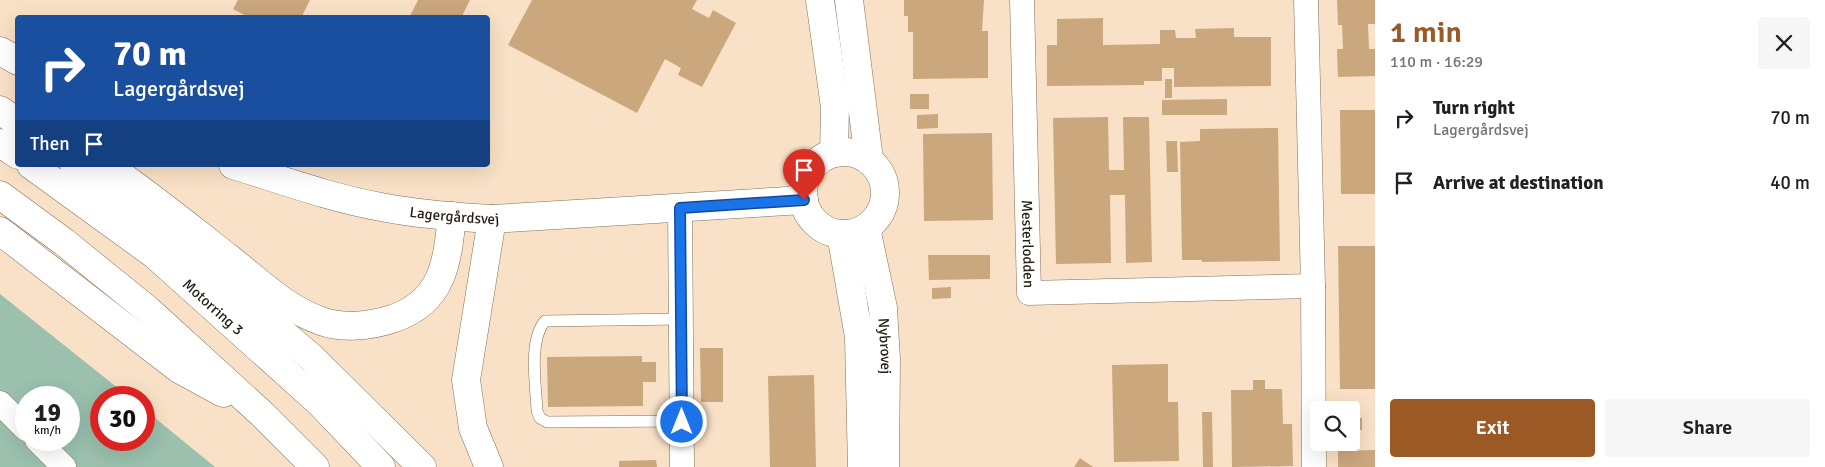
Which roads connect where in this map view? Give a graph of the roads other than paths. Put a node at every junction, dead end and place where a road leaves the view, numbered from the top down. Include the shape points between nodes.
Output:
1 (820, 0) edge
2 (849, 0) edge
3 (1022, 0) edge
4 (1306, 0) edge
5 (0, 51) edge
6 (15, 59) edge
7 (0, 97) edge
8 (15, 105) edge
9 (0, 110) edge
10 (15, 121) edge
11 (0, 143) edge
12 (15, 153) edge
13 (834, 153) junction
14 (869, 160) junction
15 (34, 167) edge
16 (77, 167) edge
17 (109, 167) edge
18 (240, 167) edge
19 (0, 195) edge
20 (804, 200) junction
21 (680, 208) junction
22 (452, 216) junction
23 (492, 219) junction
24 (0, 231) edge
25 (853, 231) junction
26 (1313, 286) junction
27 (682, 319) junction
28 (0, 403) edge
29 (262, 414) junction
30 (15, 418) edge
31 (682, 422) junction
32 (48, 451) edge
33 (64, 467) edge
34 (315, 467) edge
35 (380, 467) edge
36 (422, 467) edge
37 (489, 467) edge
38 (682, 467) edge
39 (862, 467) edge
40 (884, 467) edge
41 (1314, 467) edge

1 - 13 main road via 836,107
2 - 14 main road
3 - 26 street, Mesterlodden via 1029,293
4 - 26 street
5 - 6 main road
7 - 8 main road
9 - 10 main road
11 - 12 main road
13 - 14 main road via 858,154
13 - 20 main road via 816,163 810,171 805,180
14 - 25 main road via 884,182 885,195 876,219
15 - 35 main road, Motorring 3 via 155,255 320,403
16 - 36 main road via 162,230 312,358
17 - 22 main road via 149,194 289,306 321,321 348,326 379,323 406,314 426,300 441,278 448,254
18 - 22 main road, Lagergårdsvej via 380,207
19 - 29 main road via 148,310
20 - 21 main road, Lagergårdsvej
20 - 25 main road via 808,213 828,231
21 - 23 main road, Lagergårdsvej
21 - 27 street
22 - 23 main road, Lagergårdsvej
23 - 37 main road via 466,380 474,428
24 - 29 main road via 180,369
25 - 39 main road, Nybrovej
25 - 40 main road, Nybrovej via 883,308 886,359
26 - 41 street
27 - 31 street
27 - 31 lane via 545,321 539,328 534,356 537,411 547,422
28 - 30 street
29 - 34 main road
31 - 38 street
32 - 33 street

